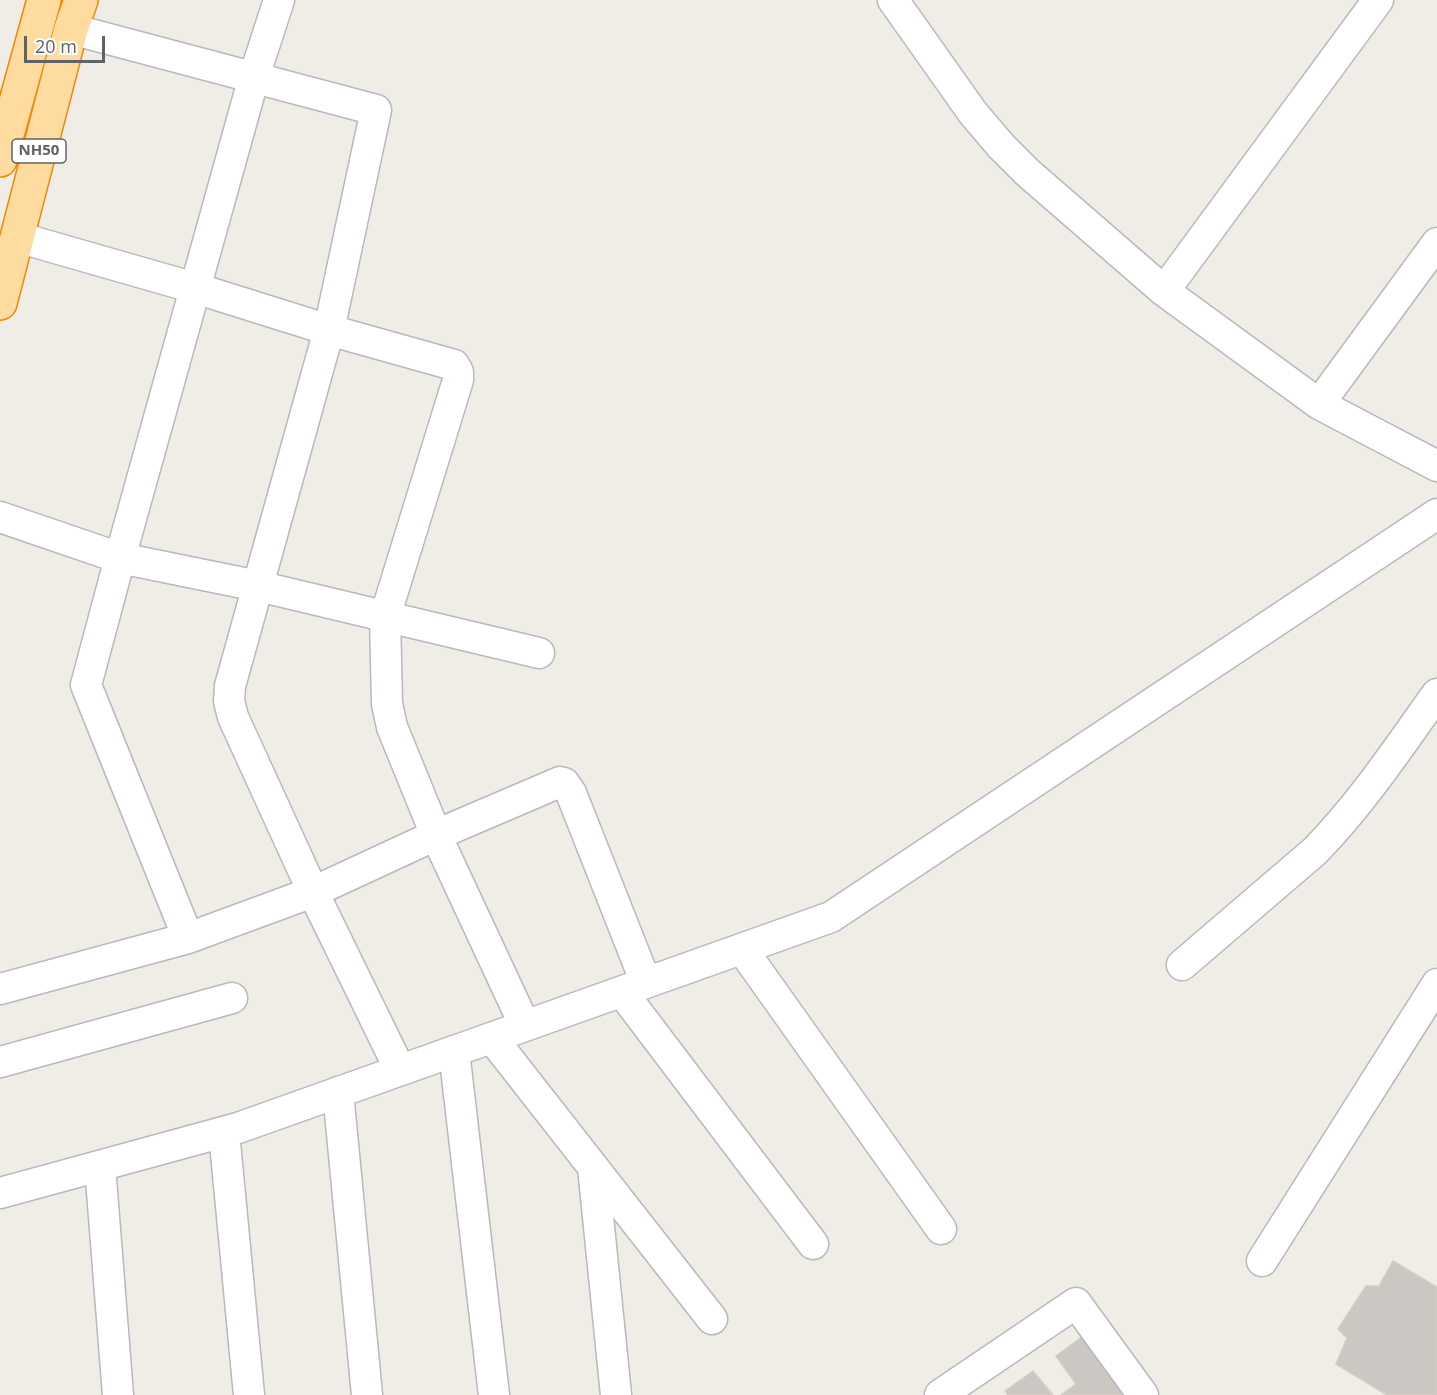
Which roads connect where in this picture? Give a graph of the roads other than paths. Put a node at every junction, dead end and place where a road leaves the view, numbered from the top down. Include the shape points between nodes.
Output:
1 (44, 0) edge
2 (279, 0) edge
3 (893, 0) edge
4 (1378, 0) edge
5 (76, 14) edge
6 (254, 77) junction
7 (0, 160) edge
8 (17, 237) junction
9 (1437, 243) edge
10 (195, 288) junction
11 (1164, 291) junction
12 (0, 303) edge
13 (329, 330) junction
14 (1319, 404) junction
15 (1437, 466) edge
16 (1437, 514) edge
17 (0, 517) edge
18 (120, 558) junction
19 (258, 586) junction
20 (385, 617) junction
21 (539, 654) dead end
22 (1437, 694) edge
23 (436, 835) junction
24 (313, 892) junction
25 (188, 938) junction
26 (742, 949) junction
27 (1182, 965) dead end
28 (1437, 984) edge
29 (634, 987) junction
30 (0, 989) edge
31 (232, 998) dead end
32 (525, 1026) junction
33 (492, 1038) junction
34 (454, 1051) junction
35 (0, 1062) edge
36 (400, 1070) junction
37 (338, 1092) junction
38 (224, 1132) junction
39 (100, 1166) junction
40 (592, 1167) junction
41 (0, 1193) edge
42 (941, 1230) dead end
43 (813, 1244) dead end
44 (1262, 1261) dead end
45 (712, 1319) dead end
46 (118, 1395) edge
47 (249, 1395) edge
48 (367, 1395) edge
49 (494, 1395) edge
50 (616, 1395) edge
51 (940, 1395) edge
52 (1143, 1395) edge

1 - 7 highway, NH50
2 - 6 street
3 - 11 street via 1001,146
4 - 11 street
5 - 6 street
5 - 8 highway, NH50
6 - 10 street
6 - 13 street via 376,110
8 - 10 street
8 - 12 highway, NH50
9 - 14 street
10 - 13 street
10 - 18 street
11 - 14 street
13 - 19 street
13 - 20 street via 450,362 458,372
14 - 15 street
16 - 26 street via 831,917
17 - 18 street
18 - 19 street
18 - 25 street via 86,685
19 - 20 street
19 - 24 street via 230,686 230,710
20 - 21 street
20 - 23 street via 390,720
22 - 27 street via 1365,795 1334,831
23 - 24 street
23 - 29 street via 564,783 571,793
23 - 32 street
24 - 25 street
24 - 36 street
25 - 30 street
26 - 29 street
26 - 42 street
28 - 44 street
29 - 32 street
29 - 43 street
31 - 35 street
32 - 33 street
33 - 34 street
33 - 40 street
34 - 36 street
34 - 49 street
36 - 37 street
37 - 38 street
37 - 48 street
38 - 39 street
38 - 47 street
39 - 41 street
39 - 46 street
40 - 45 street
40 - 50 street
51 - 52 street via 1076,1303

